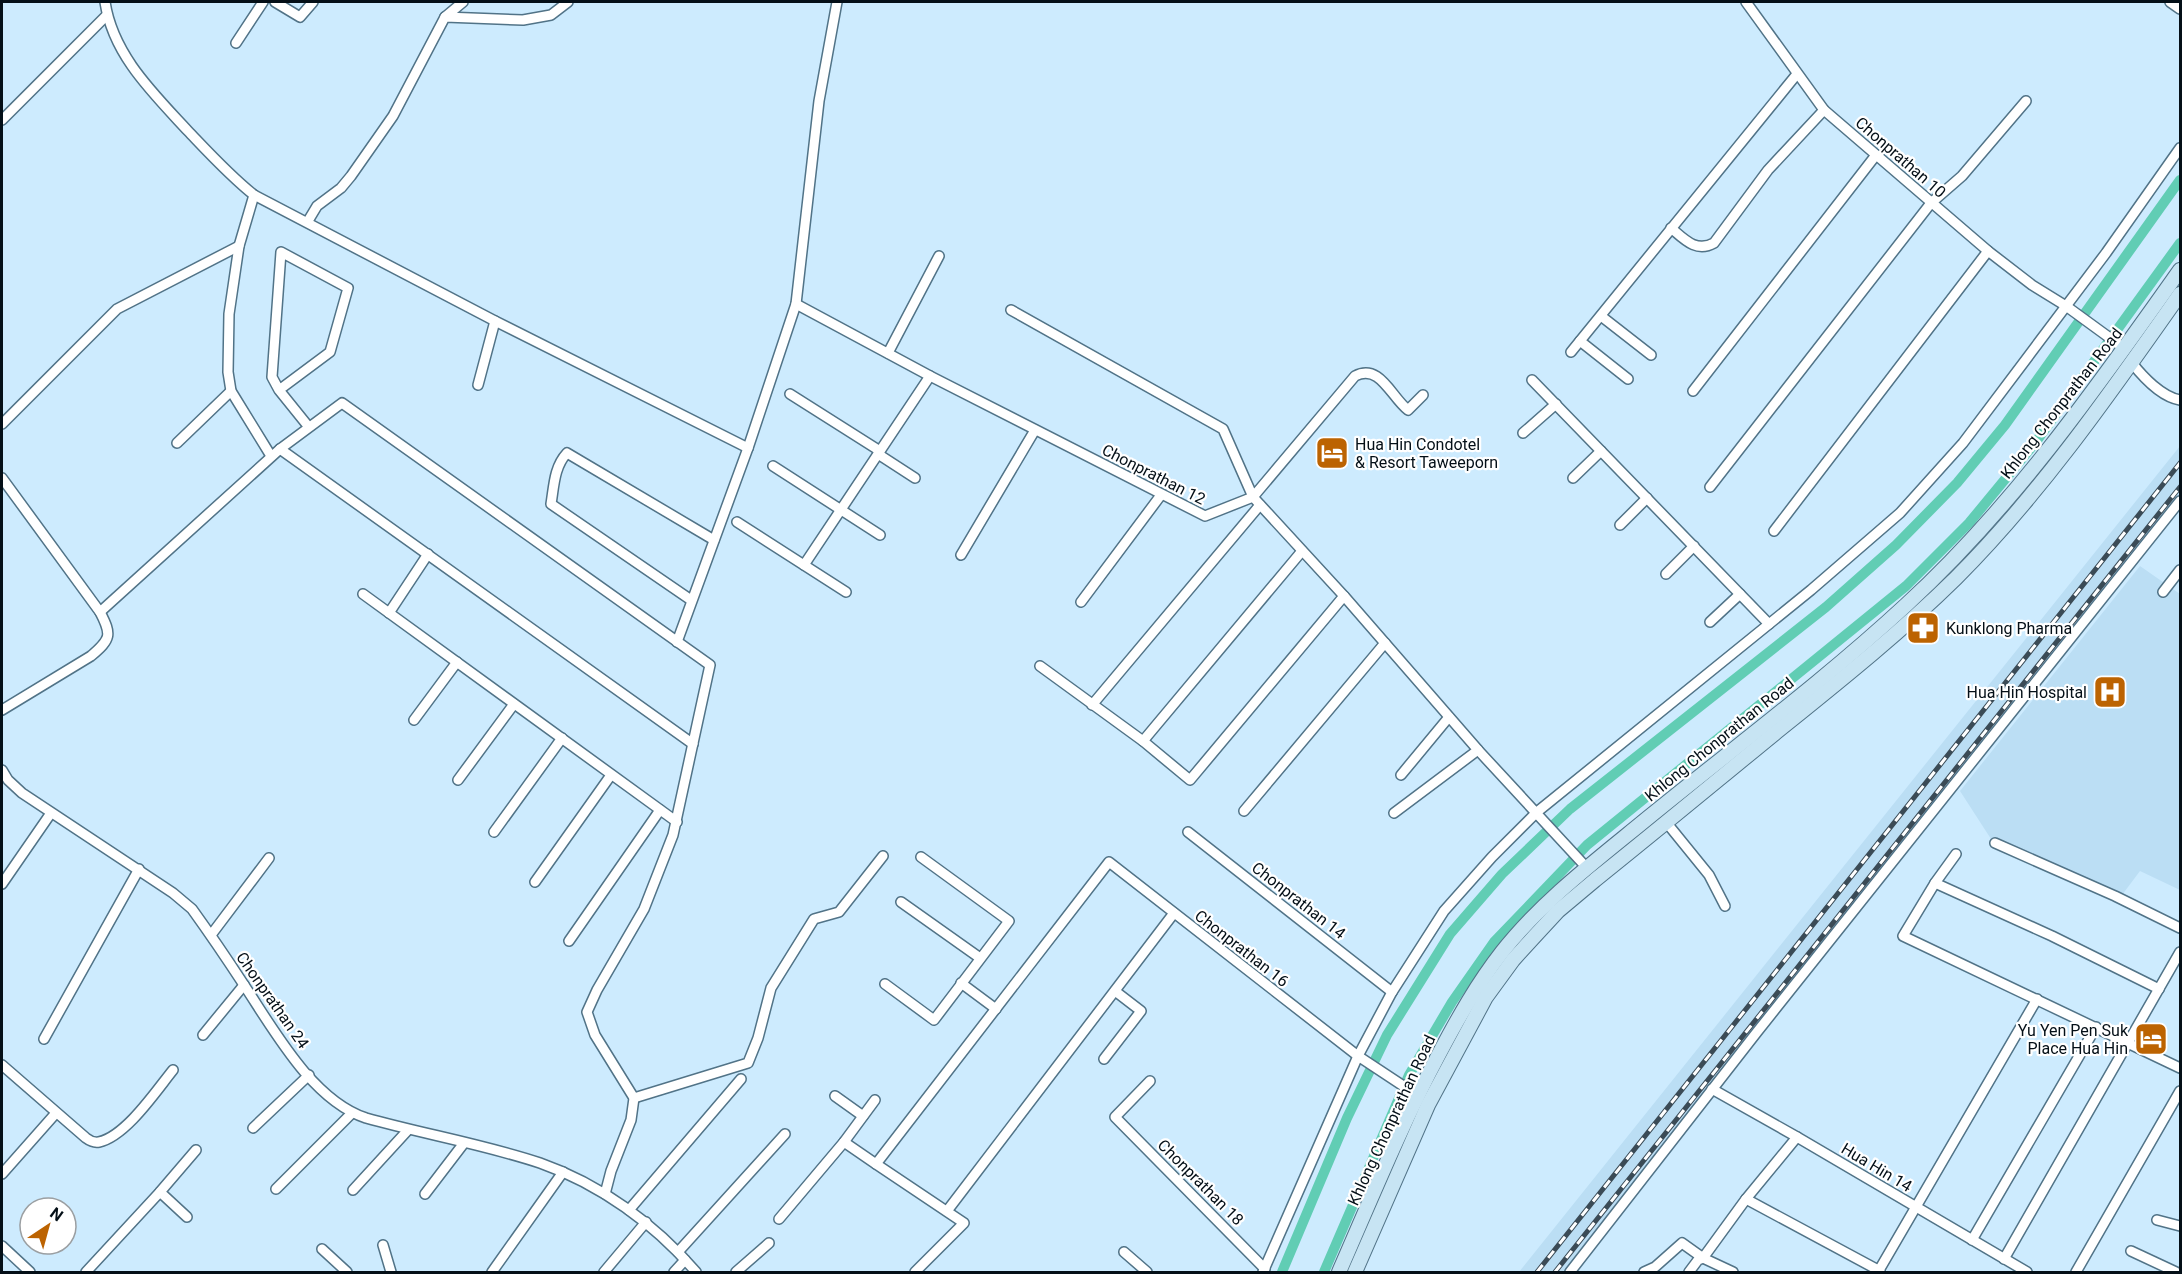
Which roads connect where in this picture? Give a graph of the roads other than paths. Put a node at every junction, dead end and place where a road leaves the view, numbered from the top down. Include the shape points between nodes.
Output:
1 (105, 2) edge
2 (263, 2) edge
3 (275, 2) edge
4 (313, 2) edge
5 (463, 2) edge
6 (568, 2) edge
7 (837, 2) edge
8 (1746, 2) edge
9 (2170, 2) edge
10 (2181, 9) edge
11 (107, 15) junction
12 (445, 17) junction
13 (236, 43) dead end
14 (1797, 74) junction
15 (2026, 101) dead end
16 (1824, 110) junction
17 (2, 120) edge
18 (2181, 148) edge
19 (1876, 155) junction
20 (254, 195) junction
21 (1931, 203) junction
22 (308, 222) junction
23 (1671, 228) junction
24 (239, 246) junction
25 (1988, 251) junction
26 (939, 255) dead end
27 (2181, 270) edge
28 (2181, 294) edge
29 (796, 304) junction
30 (2066, 306) junction
31 (1011, 310) dead end
32 (1601, 316) junction
33 (495, 321) junction
34 (1581, 341) junction
35 (2125, 349) junction
36 (1571, 352) dead end
37 (888, 353) junction
38 (1651, 355) dead end
39 (2132, 363) junction
40 (930, 376) junction
41 (1628, 379) dead end
42 (1532, 380) dead end
43 (478, 385) dead end
44 (279, 390) junction
45 (231, 391) junction
46 (1693, 391) dead end
47 (790, 394) dead end
48 (1423, 395) dead end
49 (2181, 400) edge
50 (1556, 404) junction
51 (2, 424) edge
52 (308, 426) junction
53 (1035, 430) junction
54 (1523, 433) dead end
55 (177, 443) dead end
56 (748, 448) junction
57 (280, 449) junction
58 (1601, 451) junction
59 (879, 453) junction
60 (271, 456) junction
61 (773, 466) dead end
62 (2, 478) edge
63 (915, 478) dead end
64 (1573, 478) dead end
65 (1710, 487) dead end
66 (1161, 495) junction
67 (1253, 497) junction
68 (1647, 498) junction
69 (2181, 501) edge
70 (1260, 505) junction
71 (841, 510) junction
72 (737, 522) dead end
73 (1620, 525) dead end
74 (1774, 531) dead end
75 (880, 535) dead end
76 (714, 540) junction
77 (1694, 546) junction
78 (1302, 551) junction
79 (428, 554) junction
80 (961, 555) dead end
81 (804, 565) junction
82 (2181, 570) edge
83 (1666, 574) dead end
84 (846, 592) dead end
85 (2163, 592) dead end
86 (363, 594) dead end
87 (1740, 594) junction
88 (1344, 596) junction
89 (691, 600) junction
90 (1082, 602) dead end
91 (100, 612) junction
92 (389, 613) junction
93 (1710, 622) dead end
94 (1769, 624) junction
95 (677, 642) junction
96 (1385, 643) junction
97 (457, 662) junction
98 (1040, 666) dead end
99 (514, 704) junction
100 (1092, 705) junction
101 (2, 710) edge
102 (1449, 717) junction
103 (414, 720) dead end
104 (562, 738) junction
105 (1143, 741) junction
106 (693, 744) junction
107 (1478, 750) junction
108 (2, 771) edge
109 (611, 775) junction
110 (1401, 775) dead end
111 (4, 779) edge
112 (458, 780) dead end
113 (660, 810) junction
114 (1244, 811) dead end
115 (1537, 812) junction
116 (51, 813) junction
117 (1394, 813) dead end
118 (677, 822) junction
119 (1666, 822) junction
120 (494, 832) dead end
121 (1188, 832) dead end
122 (1995, 843) dead end
123 (1956, 854) dead end
124 (883, 856) dead end
125 (921, 857) dead end
126 (269, 858) dead end
127 (1587, 868) junction
128 (139, 869) junction
129 (535, 882) dead end
130 (1935, 883) junction
131 (2, 884) edge
132 (901, 902) dead end
133 (1725, 906) dead end
134 (1173, 913) junction
135 (2181, 928) edge
136 (211, 935) junction
137 (569, 940) dead end
138 (2181, 952) edge
139 (980, 958) junction
140 (885, 984) dead end
141 (961, 984) junction
142 (244, 985) junction
143 (2160, 989) junction
144 (1115, 991) junction
145 (1392, 992) junction
146 (2037, 999) junction
147 (996, 1009) junction
148 (2096, 1028) junction
149 (203, 1035) dead end
150 (44, 1039) dead end
151 (2129, 1044) junction
152 (1358, 1056) junction
153 (1104, 1059) dead end
154 (2, 1065) edge
155 (2181, 1068) edge
156 (173, 1070) dead end
157 (309, 1075) junction
158 (741, 1079) dead end
159 (1150, 1081) dead end
160 (1712, 1089) junction
161 (2181, 1091) edge
162 (1417, 1095) junction
163 (835, 1096) dead end
164 (634, 1098) junction
165 (874, 1101) dead end
166 (56, 1113) junction
167 (352, 1113) junction
168 (863, 1116) junction
169 (253, 1128) dead end
170 (408, 1130) junction
171 (785, 1134) dead end
172 (1797, 1137) junction
173 (844, 1142) junction
174 (464, 1143) junction
175 (196, 1150) dead end
176 (876, 1164) junction
177 (563, 1172) junction
178 (2, 1174) edge
179 (276, 1189) dead end
180 (353, 1190) dead end
181 (160, 1192) junction
182 (425, 1194) dead end
183 (605, 1194) junction
184 (1746, 1199) junction
185 (1917, 1208) junction
186 (629, 1210) junction
187 (948, 1211) junction
188 (187, 1217) dead end
189 (779, 1219) dead end
190 (2157, 1220) dead end
191 (646, 1222) junction
192 (2181, 1226) edge
193 (1972, 1240) junction
194 (769, 1243) dead end
195 (383, 1245) dead end
196 (2, 1246) edge
197 (322, 1249) dead end
198 (2132, 1251) dead end
199 (1124, 1252) dead end
200 (682, 1256) junction
201 (1703, 1258) junction
202 (2004, 1259) junction
203 (1264, 1271) edge
204 (30, 1272) edge
205 (86, 1272) edge
206 (347, 1272) edge
207 (391, 1272) edge
208 (492, 1272) edge
209 (604, 1272) edge
210 (674, 1272) edge
211 (696, 1272) edge
212 (736, 1272) edge
213 (915, 1272) edge
214 (1147, 1272) edge
215 (1339, 1272) edge
216 (1354, 1272) edge
217 (1570, 1272) edge
218 (1644, 1272) edge
219 (1689, 1272) edge
220 (1734, 1272) edge
221 (1879, 1272) edge
222 (2026, 1272) edge
223 (2076, 1272) edge
224 (2176, 1272) edge

1 - 11 street
2 - 13 street
3 - 4 street via 300,17
5 - 12 street
6 - 12 street via 551,15 523,20
7 - 29 street via 819,101
8 - 14 street, Chonprathan 10
9 - 10 street
11 - 17 street
11 - 20 street via 136,73 231,177
12 - 22 street via 393,116 341,188 317,206
14 - 16 street, Chonprathan 10
14 - 23 street
15 - 21 street via 1962,176
16 - 19 street, Chonprathan 10
16 - 23 street via 1768,170 1714,243 1694,246
18 - 30 street
19 - 21 street, Chonprathan 10
19 - 46 street
20 - 22 street
20 - 24 street
21 - 25 street, Chonprathan 10
21 - 65 street
22 - 33 street
23 - 32 street
24 - 45 street via 229,314
24 - 51 street via 117,309
25 - 30 street, Chonprathan 10
25 - 74 street
26 - 37 street
27 - 35 street, Khlong Chonprathan Road
28 - 39 street, Khlong Chonprathan Road
29 - 37 street, Chonprathan 12
29 - 56 street
30 - 35 street, Chonprathan 10
30 - 94 street via 1963,443 1900,513
31 - 67 street via 1223,429
32 - 34 street
32 - 38 street
33 - 43 street
33 - 56 street
34 - 36 street
34 - 41 street
35 - 39 street
35 - 127 street, Khlong Chonprathan Road via 2036,466 1947,567 1826,674
37 - 40 street, Chonprathan 12
39 - 49 street via 2156,386
39 - 119 street, Khlong Chonprathan Road via 2047,475 1957,577 1835,684
40 - 53 street, Chonprathan 12
40 - 59 street
42 - 50 street
44 - 44 street via 272,377 281,252 348,288 330,352
44 - 52 street
45 - 55 street
45 - 60 street
47 - 59 street
48 - 67 street via 1408,410 1377,376 1362,372 1355,376
50 - 54 street
50 - 58 street
52 - 57 street
52 - 95 street via 342,403
53 - 66 street, Chonprathan 12
53 - 80 street
56 - 76 street
57 - 60 street
57 - 79 street
58 - 64 street
58 - 68 street
59 - 63 street
59 - 71 street
60 - 91 street
61 - 71 street
62 - 91 street
66 - 67 street, Chonprathan 12 via 1205,516
66 - 90 street
67 - 70 street
68 - 73 street
68 - 77 street
69 - 160 street
70 - 78 street
70 - 100 street
71 - 75 street
71 - 81 street
72 - 81 street
76 - 89 street
76 - 89 street via 567,453 561,460 551,504
77 - 83 street
77 - 87 street
78 - 88 street
78 - 105 street
79 - 92 street
79 - 106 street
81 - 84 street
82 - 85 street
86 - 92 street
87 - 93 street
87 - 94 street
88 - 96 street
88 - 105 street via 1190,780
89 - 95 street
91 - 101 street via 109,635 104,645
92 - 97 street
94 - 115 street
95 - 106 street via 710,665
96 - 102 street
96 - 114 street
97 - 99 street
97 - 103 street
98 - 100 street
99 - 104 street
99 - 112 street
100 - 105 street
102 - 107 street
102 - 110 street
104 - 109 street
104 - 120 street
106 - 118 street
107 - 115 street
107 - 117 street
108 - 111 street, Chonprathan 24
109 - 113 street
109 - 129 street
111 - 116 street, Chonprathan 24
113 - 118 street
113 - 137 street
115 - 127 street
115 - 145 street via 1444,911
116 - 128 street, Chonprathan 24
116 - 131 street
118 - 164 street via 644,909 587,1012 595,1035
119 - 133 street via 1709,875
119 - 216 street, Khlong Chonprathan Road via 1558,911 1513,960 1486,997 1428,1105
121 - 145 street, Chonprathan 14
122 - 135 street
123 - 130 street
124 - 164 street via 839,912 814,919 771,988 748,1063
125 - 139 street via 1009,921
126 - 136 street
127 - 162 street, Khlong Chonprathan Road via 1502,952 1474,990
128 - 136 street, Chonprathan 24 via 192,909
128 - 150 street
130 - 143 street
130 - 146 street via 1903,936
132 - 139 street
134 - 144 street
134 - 147 street, Chonprathan 16 via 1109,862
134 - 152 street, Chonprathan 16
136 - 142 street, Chonprathan 24
138 - 143 street
139 - 141 street
140 - 141 street via 934,1020
141 - 147 street
142 - 149 street
142 - 157 street, Chonprathan 24 via 276,1036
143 - 151 street
144 - 153 street via 1141,1011
144 - 187 street
145 - 152 street
146 - 148 street
146 - 185 street
147 - 176 street
148 - 151 street
148 - 193 street
151 - 155 street
151 - 202 street
152 - 162 street, Chonprathan 16
152 - 203 street
154 - 166 street
156 - 166 street via 128,1125 100,1142 86,1138
157 - 167 street, Chonprathan 24 via 322,1091
157 - 169 street
158 - 186 street
159 - 203 street, Chonprathan 18 via 1115,1117
160 - 172 street, Hua Hin 14
160 - 217 street
161 - 223 street
162 - 215 street, Khlong Chonprathan Road
163 - 168 street
164 - 183 street via 631,1120
165 - 168 street
166 - 178 street
167 - 170 street, Chonprathan 24
167 - 179 street
168 - 173 street
170 - 174 street, Chonprathan 24
170 - 180 street
171 - 200 street
172 - 184 street
172 - 185 street, Hua Hin 14
173 - 176 street
173 - 189 street
174 - 177 street, Chonprathan 24
174 - 182 street
175 - 181 street
176 - 187 street
177 - 183 street, Chonprathan 24
177 - 208 street
181 - 188 street
181 - 205 street
183 - 186 street, Chonprathan 24
184 - 201 street
184 - 221 street
185 - 193 street, Hua Hin 14
185 - 221 street
186 - 191 street, Chonprathan 24
187 - 213 street via 964,1223
190 - 192 street
191 - 200 street, Chonprathan 24
191 - 209 street
193 - 202 street, Hua Hin 14
194 - 212 street
195 - 207 street
196 - 204 street
197 - 206 street
198 - 224 street
199 - 214 street
200 - 210 street
200 - 211 street, Chonprathan 24
201 - 218 street via 1682,1243
201 - 219 street
201 - 220 street
202 - 222 street, Hua Hin 14

